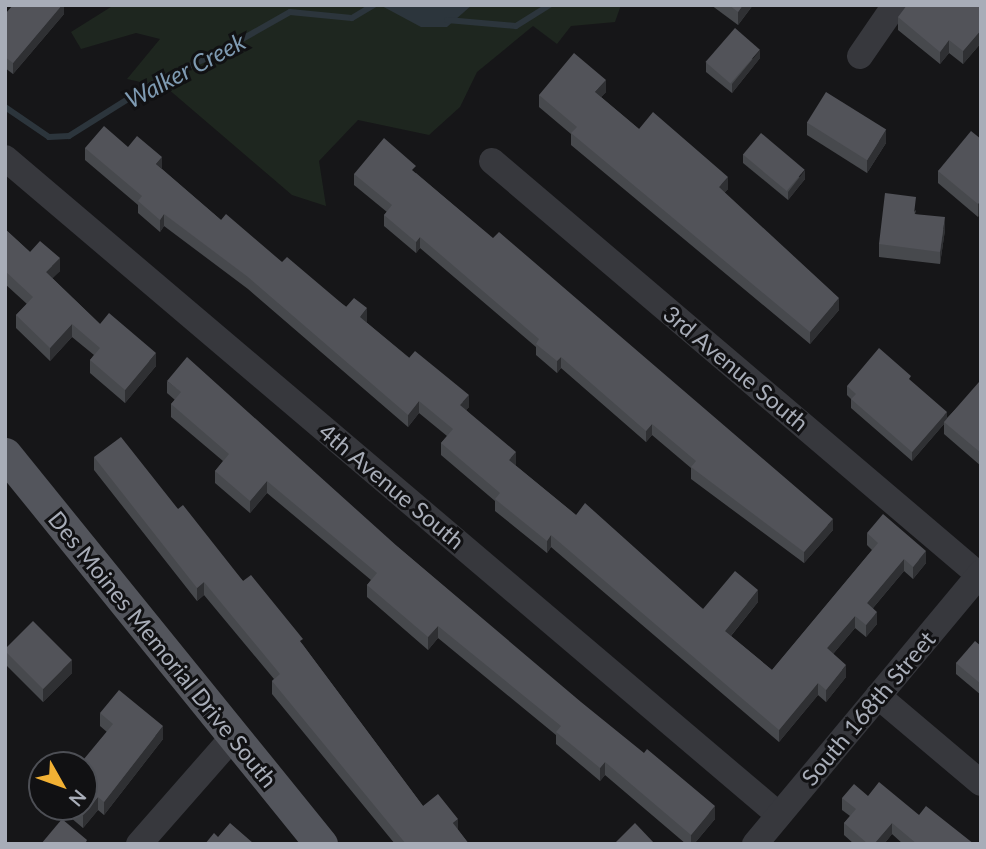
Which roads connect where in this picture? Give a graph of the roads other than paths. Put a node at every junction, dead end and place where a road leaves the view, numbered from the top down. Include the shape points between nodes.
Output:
1 (895, 5) edge
2 (860, 57) dead end
3 (5, 158) edge
4 (492, 161) dead end
5 (5, 454) edge
6 (980, 574) edge
7 (878, 696) junction
8 (234, 736) junction
9 (981, 783) edge
10 (779, 815) junction
11 (139, 844) edge
12 (321, 844) edge
13 (755, 844) edge

1 - 2 street
3 - 10 street, 4th Avenue South
4 - 6 street, 3rd Avenue South
5 - 8 main road, Des Moines Memorial Drive South
6 - 7 street, South 168th Street
7 - 9 street
7 - 10 street, South 168th Street
8 - 11 street
8 - 12 main road, Des Moines Memorial Drive South
10 - 13 street, South 168th Street

